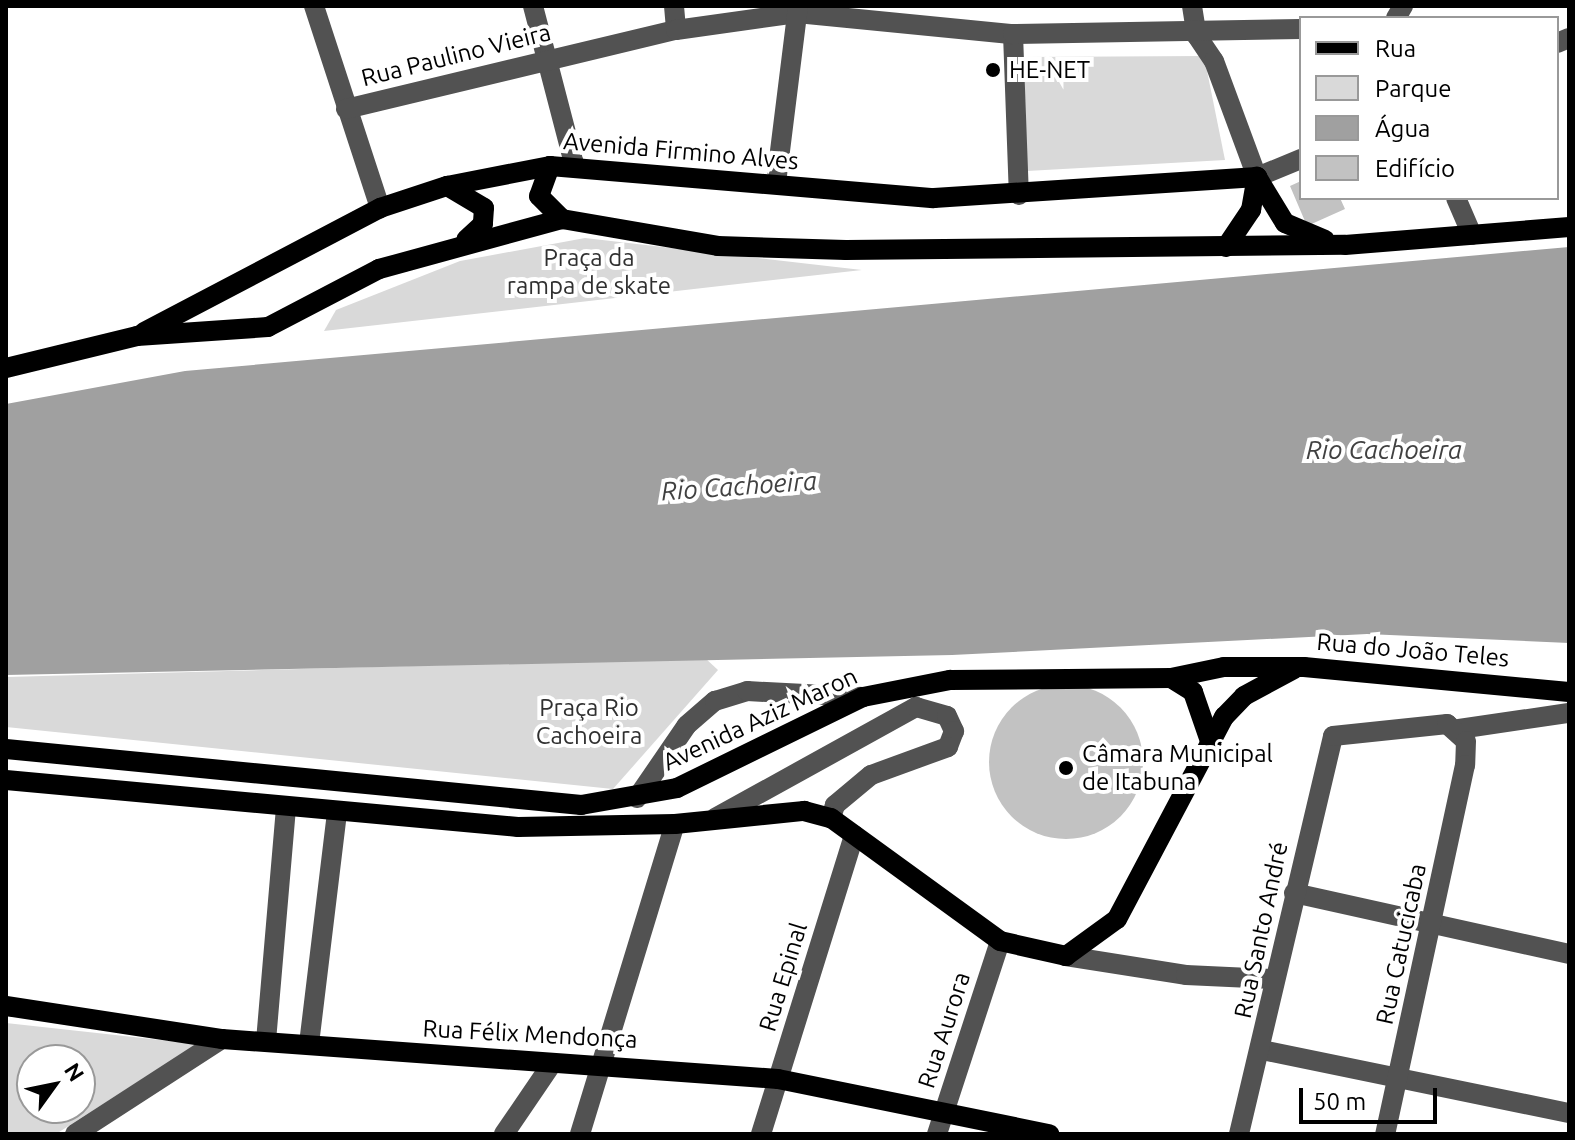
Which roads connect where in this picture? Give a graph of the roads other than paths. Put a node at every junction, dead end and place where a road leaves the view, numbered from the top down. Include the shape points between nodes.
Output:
1 (314, 6) edge
2 (533, 6) edge
3 (674, 6) edge
4 (1192, 6) edge
5 (798, 10) edge
6 (1299, 29) edge
7 (676, 30) junction
8 (1013, 34) junction
9 (1197, 36) junction
10 (548, 59) junction
11 (346, 109) junction
12 (1299, 160) edge
13 (574, 163) junction
14 (550, 166) junction
15 (1257, 177) junction
16 (776, 183) junction
17 (447, 186) junction
18 (1019, 195) junction
19 (1457, 200) edge
20 (380, 208) junction
21 (562, 219) junction
22 (1569, 227) edge
23 (1472, 235) junction
24 (466, 240) junction
25 (1345, 245) junction
26 (1226, 247) junction
27 (137, 336) junction
28 (6, 368) edge
29 (1298, 667) junction
30 (1171, 678) junction
31 (1569, 692) edge
32 (863, 697) junction
33 (1569, 713) edge
34 (1459, 729) junction
35 (1211, 744) junction
36 (6, 749) edge
37 (6, 780) edge
38 (637, 798) junction
39 (286, 808) junction
40 (337, 813) junction
41 (715, 818) junction
42 (831, 818) junction
43 (675, 824) junction
44 (854, 835) junction
45 (1294, 893) junction
46 (1433, 920) junction
47 (1000, 941) junction
48 (1569, 954) edge
49 (1066, 956) junction
50 (1275, 979) junction
51 (6, 1006) edge
52 (222, 1039) junction
53 (266, 1041) junction
54 (309, 1044) junction
55 (1262, 1050) junction
56 (603, 1062) junction
57 (551, 1065) junction
58 (1399, 1075) junction
59 (778, 1079) junction
60 (944, 1113) junction
61 (1569, 1113) edge
62 (75, 1134) edge
63 (504, 1134) edge
64 (580, 1134) edge
65 (761, 1134) edge
66 (937, 1134) edge
67 (1049, 1134) edge
68 (1239, 1134) edge
69 (1385, 1134) edge

1 - 11 street
2 - 10 street
3 - 7 street
4 - 9 street
5 - 7 street, Rua Paulino Vieira
5 - 8 street, Rua Paulino Vieira
5 - 16 street
6 - 9 street, Rua Paulino Vieira
7 - 10 street, Rua Paulino Vieira
8 - 9 street, Rua Paulino Vieira
8 - 18 street
9 - 15 street via 1214,61
10 - 11 street, Rua Paulino Vieira
10 - 13 street
11 - 20 street
12 - 15 street
13 - 14 main road, Avenida Firmino Alves
13 - 16 main road, Avenida Firmino Alves
14 - 17 main road, Avenida Firmino Alves
14 - 21 main road via 539,196
15 - 18 main road, Avenida Firmino Alves
15 - 25 main road via 1285,223
15 - 26 main road via 1251,210
16 - 18 main road, Avenida Firmino Alves via 934,198
17 - 20 main road, Avenida Firmino Alves
17 - 24 main road via 484,208 483,224
19 - 23 street
20 - 27 main road, Avenida Firmino Alves
21 - 24 main road, Avenida Firmino Alves
21 - 26 main road, Avenida Firmino Alves via 718,246
22 - 23 main road, Avenida Firmino Alves
23 - 25 main road, Avenida Firmino Alves
24 - 27 main road, Avenida Firmino Alves via 379,269 268,327
25 - 26 main road, Avenida Firmino Alves
27 - 28 main road, Avenida Firmino Alves
29 - 30 main road, Avenida Aziz Maron via 1224,667
29 - 31 main road, Rua do João Teles
29 - 35 main road, Rua do João Teles via 1244,696
30 - 32 main road, Avenida Aziz Maron via 950,680
30 - 35 main road via 1193,692
32 - 38 main road, Avenida Aziz Maron via 677,788
32 - 38 street via 747,691 715,701 687,725
33 - 34 street
34 - 45 street, Rua Santo André via 1433,724 1333,736
34 - 46 street, Rua Catucicaba via 1465,765
35 - 49 main road, Rua do João Teles via 1117,919
36 - 38 main road, Avenida Aziz Maron via 423,794 581,805
37 - 39 main road
39 - 40 main road
39 - 53 street
40 - 43 main road via 518,827
40 - 54 street
41 - 42 main road via 804,811
41 - 42 street via 916,707 947,716 954,731 948,747 871,775 835,805
41 - 43 main road
42 - 44 main road
43 - 56 street
44 - 47 main road
44 - 59 street, Rua Epinal
45 - 46 street
45 - 50 street, Rua Santo André
46 - 48 street
46 - 58 street, Rua Catucicaba
47 - 49 main road
47 - 60 street, Rua Aurora
49 - 50 street via 1186,975
50 - 55 street, Rua Santo André
51 - 52 main road, Rua Félix Mendonça
52 - 53 main road, Rua Félix Mendonça
52 - 62 street
53 - 54 main road, Rua Félix Mendonça
54 - 57 main road, Rua Félix Mendonça
55 - 58 street
55 - 68 street, Rua Santo André
56 - 57 main road, Rua Félix Mendonça
56 - 59 main road, Rua Félix Mendonça
56 - 64 street
57 - 63 street
58 - 61 street
58 - 69 street, Rua Catucicaba
59 - 60 main road, Rua Félix Mendonça
59 - 65 street, Rua Epinal
60 - 66 street, Rua Aurora
60 - 67 main road, Rua Félix Mendonça

